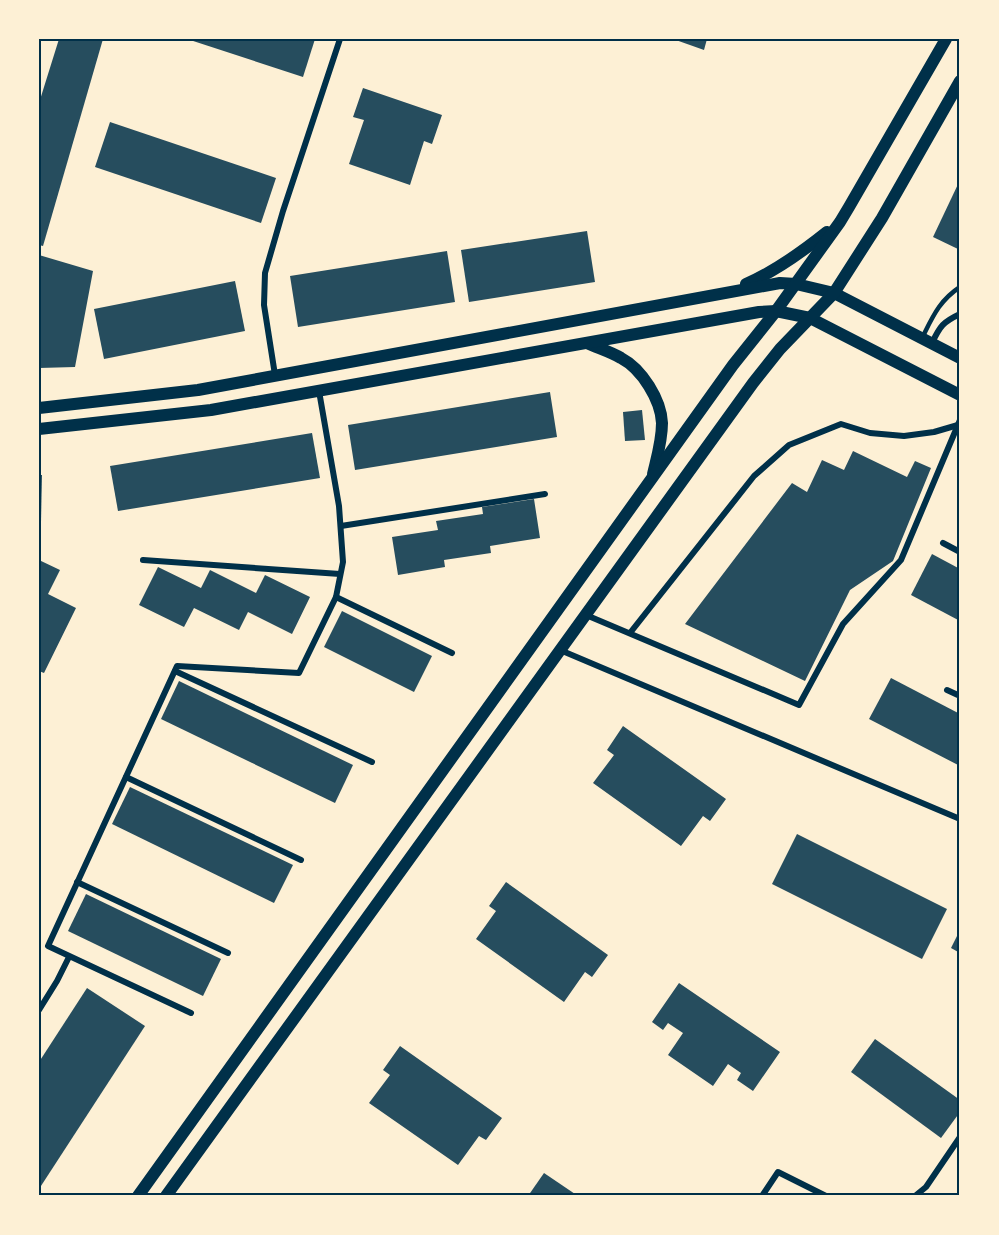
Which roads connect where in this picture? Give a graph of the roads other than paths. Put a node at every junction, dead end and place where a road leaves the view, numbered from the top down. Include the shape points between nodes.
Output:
1 (340, 39) edge
2 (946, 39) edge
3 (960, 81) edge
4 (840, 222) junction
5 (796, 284) junction
6 (960, 287) edge
7 (834, 292) junction
8 (724, 293) junction
9 (776, 311) junction
10 (960, 314) edge
11 (810, 318) junction
12 (927, 340) junction
13 (586, 342) junction
14 (960, 358) edge
15 (276, 376) junction
16 (318, 391) junction
17 (960, 395) edge
18 (280, 397) junction
19 (39, 408) edge
20 (959, 423) edge
21 (39, 429) edge
22 (651, 481) junction
23 (545, 494) dead end
24 (341, 526) junction
25 (943, 543) dead end
26 (960, 552) edge
27 (144, 560) dead end
28 (340, 574) junction
29 (336, 597) junction
30 (586, 615) junction
31 (630, 633) junction
32 (560, 650) junction
33 (452, 652) dead end
34 (175, 671) junction
35 (947, 690) dead end
36 (960, 696) edge
37 (372, 762) dead end
38 (126, 777) junction
39 (960, 819) edge
40 (301, 860) dead end
41 (77, 882) junction
42 (228, 953) dead end
43 (69, 957) junction
44 (39, 1010) edge
45 (191, 1013) dead end
46 (960, 1137) edge
47 (138, 1196) edge
48 (166, 1196) edge
49 (762, 1196) edge
50 (826, 1196) edge
51 (915, 1196) edge

1 - 15 street via 265,273 264,305
2 - 4 main road
3 - 7 main road via 882,218
4 - 5 main road
4 - 8 main road via 788,262
5 - 7 main road
5 - 8 main road
5 - 9 main road
6 - 12 lane via 939,306
7 - 11 main road
7 - 12 main road
8 - 15 main road
9 - 11 main road
9 - 13 main road
9 - 22 main road
10 - 12 street via 946,321
11 - 17 main road
11 - 30 main road via 753,383
12 - 14 main road
13 - 16 main road
13 - 22 main road via 623,358 644,377 656,398 662,421
15 - 18 main road
15 - 19 main road via 198,390
16 - 18 main road
16 - 24 street
18 - 21 main road via 212,410
20 - 31 street via 934,432 904,436 870,433 841,424 789,445 754,476
20 - 31 street via 901,561 843,624 799,705
22 - 47 main road
23 - 24 street
24 - 28 street
25 - 26 street
27 - 28 street
28 - 29 street
29 - 33 street
29 - 34 street via 299,673 177,666
30 - 31 street
30 - 32 main road
32 - 39 street
32 - 48 main road
34 - 37 street
34 - 38 street
35 - 36 street
38 - 40 street
38 - 41 street
41 - 42 street
41 - 43 street via 48,946
43 - 44 street
43 - 45 street
46 - 51 street via 926,1187
49 - 50 street via 778,1172

